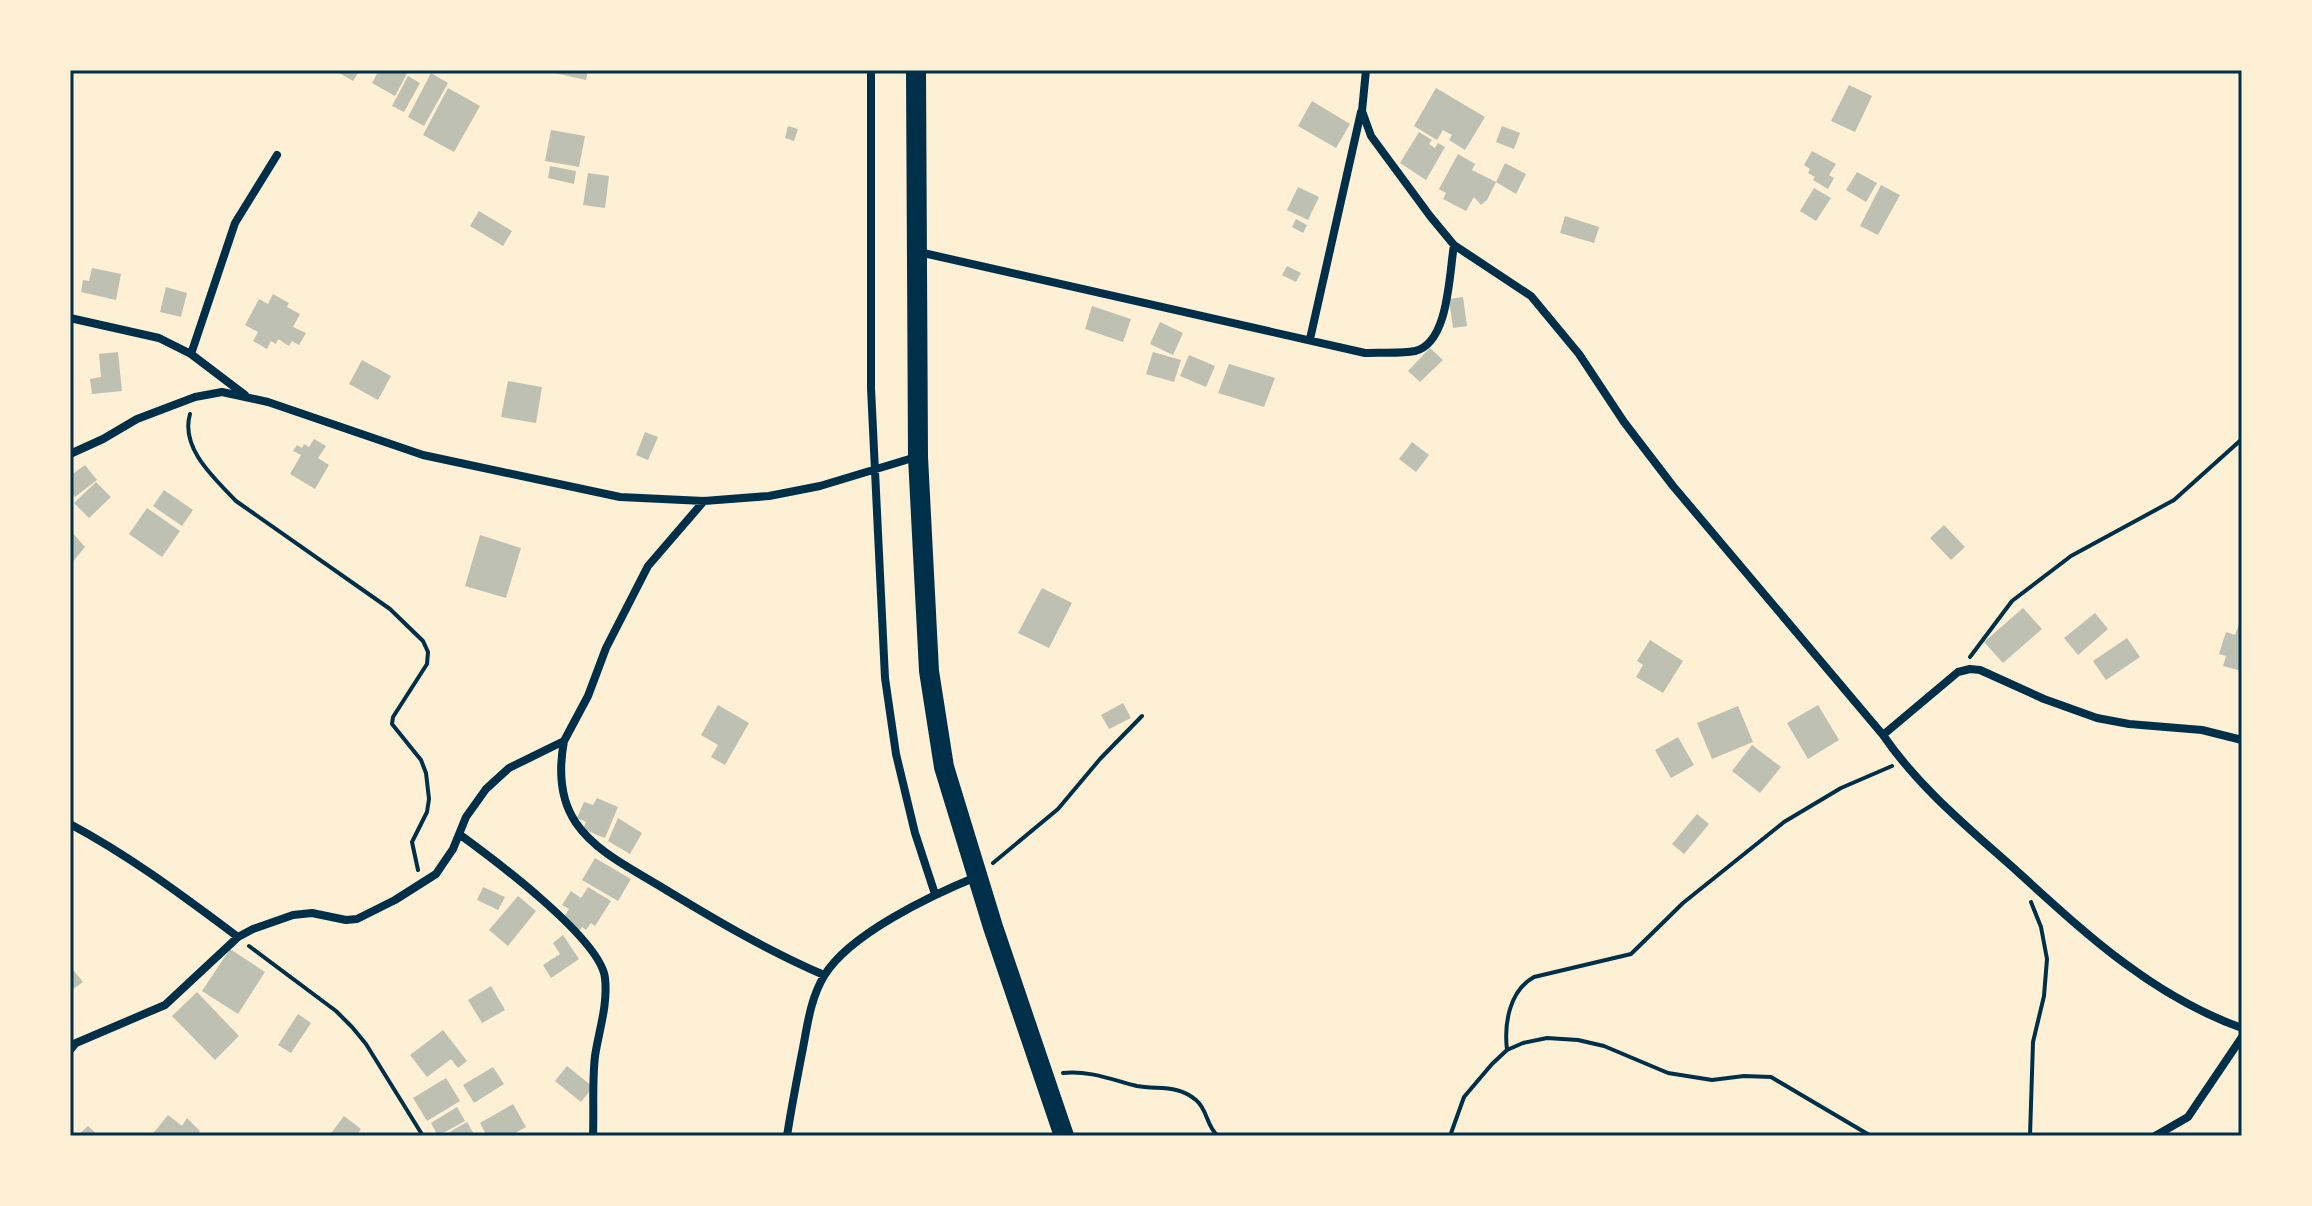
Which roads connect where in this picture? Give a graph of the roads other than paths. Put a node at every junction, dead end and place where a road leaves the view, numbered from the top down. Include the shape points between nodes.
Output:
1 (871, 70) edge
2 (916, 70) edge
3 (1366, 70) edge
4 (1362, 111) junction
5 (277, 155) dead end
6 (1454, 245) junction
7 (918, 252) junction
8 (70, 318) edge
9 (1310, 339) junction
10 (191, 354) junction
11 (246, 395) junction
12 (70, 454) edge
13 (918, 457) junction
14 (874, 470) junction
15 (704, 501) junction
16 (1883, 735) junction
17 (2242, 740) edge
18 (564, 741) junction
19 (70, 824) edge
20 (459, 834) junction
21 (977, 877) junction
22 (935, 894) junction
23 (238, 937) junction
24 (824, 975) junction
25 (2242, 1028) edge
26 (2242, 1037) edge
27 (70, 1050) edge
28 (593, 1136) edge
29 (787, 1136) edge
30 (1064, 1136) edge
31 (2155, 1136) edge

1 - 14 street
2 - 7 main road
3 - 4 street
4 - 6 street via 1371,136
4 - 9 street
5 - 10 street via 235,223
6 - 9 street via 1442,324 1432,342 1417,351 1365,353
6 - 16 street via 1531,296 1673,486
7 - 9 street
7 - 13 main road
8 - 10 street via 159,338
10 - 11 street
11 - 12 street via 195,397 137,419
11 - 15 street via 423,455 620,497
13 - 14 street
13 - 21 main road via 929,671 944,767
14 - 15 street via 769,496
14 - 22 street via 891,724
15 - 18 street via 648,566
16 - 17 street via 1958,672 1970,669 2097,718
16 - 25 street via 1901,761 1965,826 2140,977 2207,1016
18 - 20 street via 509,768 486,789
18 - 24 street via 562,790 575,822 592,840 704,914
19 - 23 street via 109,844
20 - 23 street via 445,864 422,885 357,919 293,915
20 - 28 street via 521,879 595,953 605,975
21 - 22 street
21 - 30 main road
22 - 24 street via 865,936
23 - 27 street via 165,1005
24 - 29 street via 811,1008
26 - 31 street via 2188,1117

